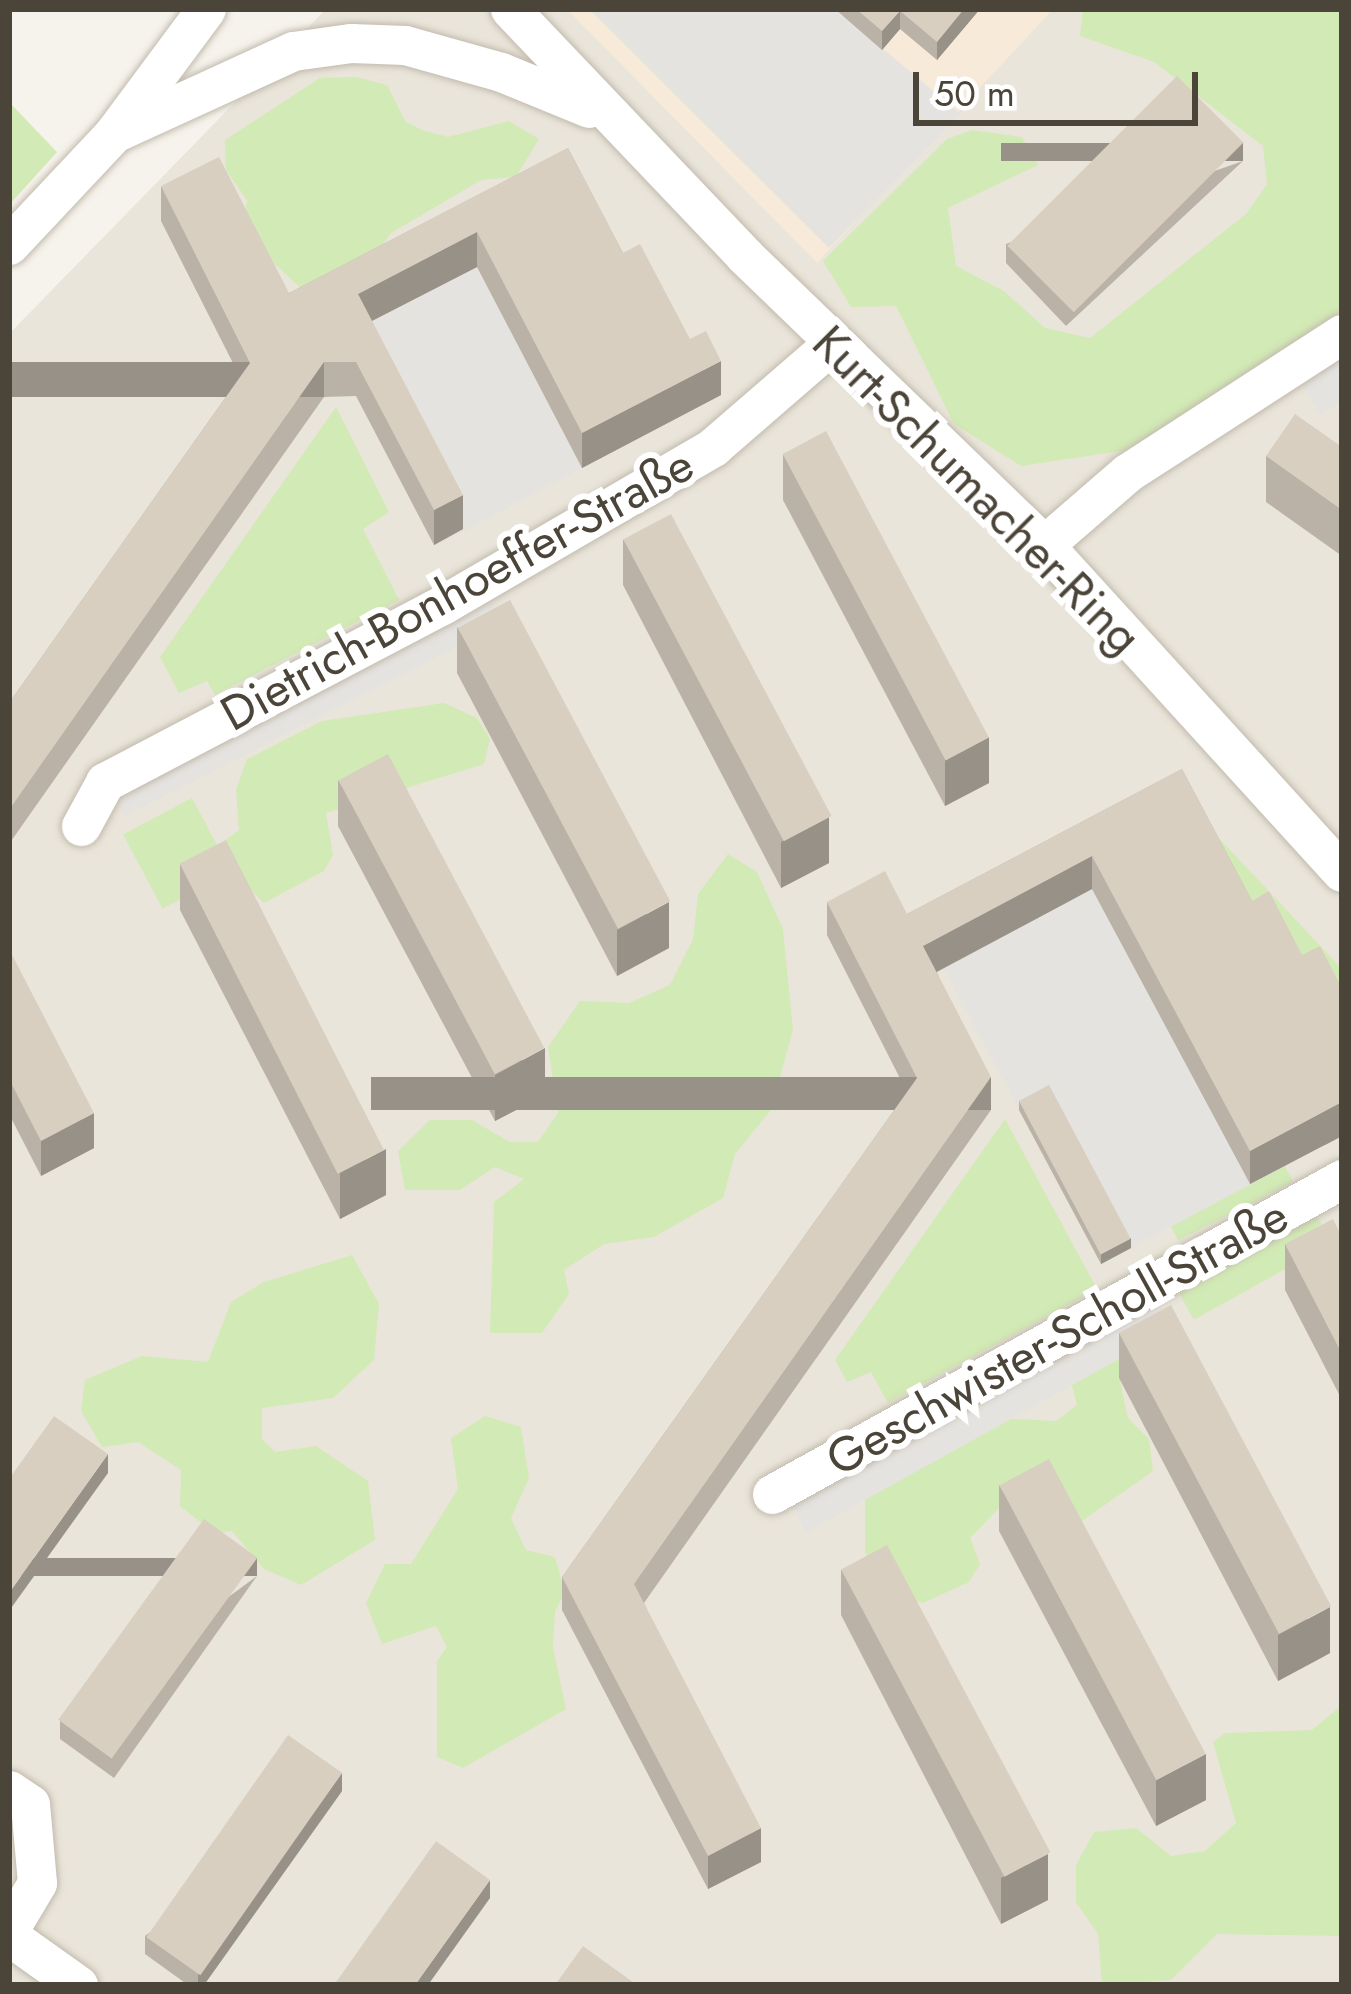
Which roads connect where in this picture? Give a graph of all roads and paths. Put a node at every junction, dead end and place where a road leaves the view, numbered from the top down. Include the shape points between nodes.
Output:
1 (490, 9) edge
2 (510, 9) edge
3 (207, 13) edge
4 (541, 48) junction
5 (606, 115) junction
6 (114, 133) junction
7 (9, 245) edge
8 (1342, 334) edge
9 (833, 344) junction
10 (1044, 545) junction
11 (81, 826) dead end
12 (1342, 872) edge
13 (1342, 1179) edge
14 (772, 1495) dead end
15 (9, 1790) edge
16 (9, 1934) edge
17 (78, 1985) edge

1 - 4 street, Kurt-Schumacher-Ring
2 - 4 street, Kurt-Schumacher-Ring
3 - 6 street
4 - 5 street, Kurt-Schumacher-Ring
5 - 6 street, Kurt-Schumacher-Ring via 501,72 405,45 351,43 293,51
5 - 9 street, Kurt-Schumacher-Ring
6 - 7 street
8 - 10 street via 1127,473
9 - 10 street, Kurt-Schumacher-Ring
9 - 11 street, Dietrich-Bonhoeffer-Straße via 713,447 442,604 105,782
10 - 12 street, Kurt-Schumacher-Ring
13 - 14 street, Geschwister-Scholl-Straße
15 - 16 street via 30,1804 37,1882
16 - 17 street

